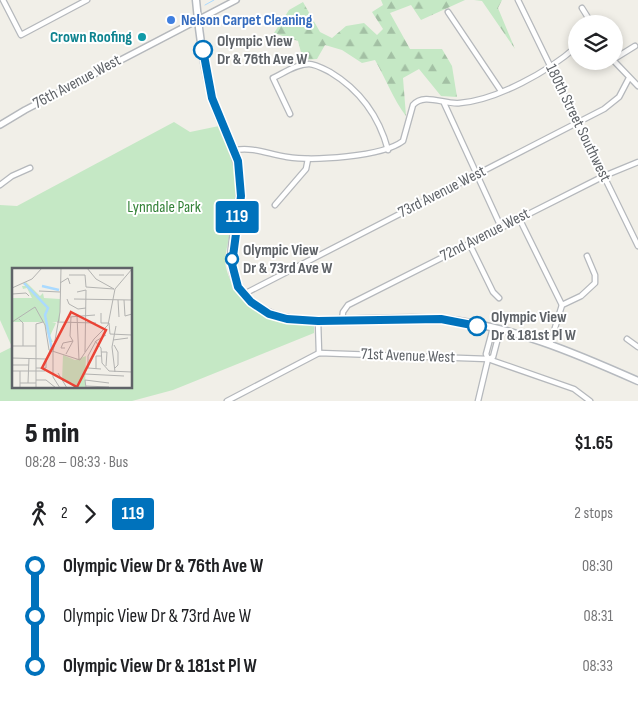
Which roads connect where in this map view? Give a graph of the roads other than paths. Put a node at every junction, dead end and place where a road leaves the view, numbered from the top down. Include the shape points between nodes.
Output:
1 (3, 0) edge
2 (88, 0) edge
3 (196, 0) edge
4 (236, 0) edge
5 (518, 0) edge
6 (524, 0) edge
7 (521, 6) junction
8 (582, 8) dead end
9 (448, 12) dead end
10 (586, 15) edge
11 (199, 19) junction
12 (635, 46) dead end
13 (568, 53) edge
14 (623, 54) edge
15 (550, 67) junction
16 (622, 70) edge
17 (629, 78) junction
18 (638, 86) edge
19 (501, 91) junction
20 (444, 103) junction
21 (290, 114) dead end
22 (578, 122) junction
23 (0, 125) edge
24 (234, 150) junction
25 (388, 150) junction
26 (308, 159) junction
27 (638, 162) edge
28 (30, 168) dead end
29 (476, 174) junction
30 (604, 176) junction
31 (0, 185) edge
32 (274, 206) dead end
33 (519, 218) junction
34 (501, 226) junction
35 (469, 242) junction
36 (638, 246) edge
37 (587, 256) dead end
38 (244, 294) junction
39 (499, 298) dead end
40 (562, 304) junction
41 (342, 320) junction
42 (318, 321) junction
43 (493, 328) junction
44 (500, 330) junction
45 (627, 339) dead end
46 (550, 344) junction
47 (638, 347) edge
48 (319, 354) junction
49 (488, 359) junction
50 (638, 381) edge
51 (227, 401) edge
52 (478, 401) edge
53 (590, 401) edge

1 - 2 street via 21,35
3 - 11 main road
4 - 11 street, 76th Avenue West
5 - 7 street, 180th Street Southwest
6 - 7 street
7 - 15 street, 180th Street Southwest
8 - 10 street
9 - 19 street
11 - 23 street, 76th Avenue West
11 - 24 main road via 212,98
12 - 14 street
13 - 15 street
15 - 19 street
15 - 22 street, 180th Street Southwest
16 - 17 street
17 - 18 street
17 - 22 street, 73rd Avenue West via 612,104
19 - 20 street via 460,104
20 - 25 street via 422,98 416,101 403,141
20 - 29 street
21 - 25 street via 273,78 297,66 310,64 345,81 375,115
22 - 29 street, 73rd Avenue West
22 - 30 street, 180th Street Southwest
24 - 26 street via 251,148
24 - 38 main road via 241,196 232,264 235,280
25 - 26 street
26 - 32 street via 306,169
27 - 30 street, 72nd Avenue West
28 - 31 street
29 - 34 street
29 - 38 street, 73rd Avenue West
30 - 33 street, 72nd Avenue West
30 - 36 street, 180th Street Southwest
33 - 34 street, 72nd Avenue West
33 - 40 street
34 - 35 street, 72nd Avenue West
35 - 39 street
35 - 41 street, 72nd Avenue West via 348,305
37 - 40 street via 595,283 581,296
38 - 42 main road via 269,314
40 - 46 street
41 - 42 main road
41 - 43 main road via 441,319
42 - 48 street
43 - 44 main road
43 - 49 street via 486,354
44 - 46 main road
44 - 49 street via 493,357
45 - 47 street
46 - 50 main road
48 - 49 street, 71st Avenue West
48 - 51 street, 71st Avenue West
49 - 52 street
49 - 53 street, 71st Avenue West via 574,389

